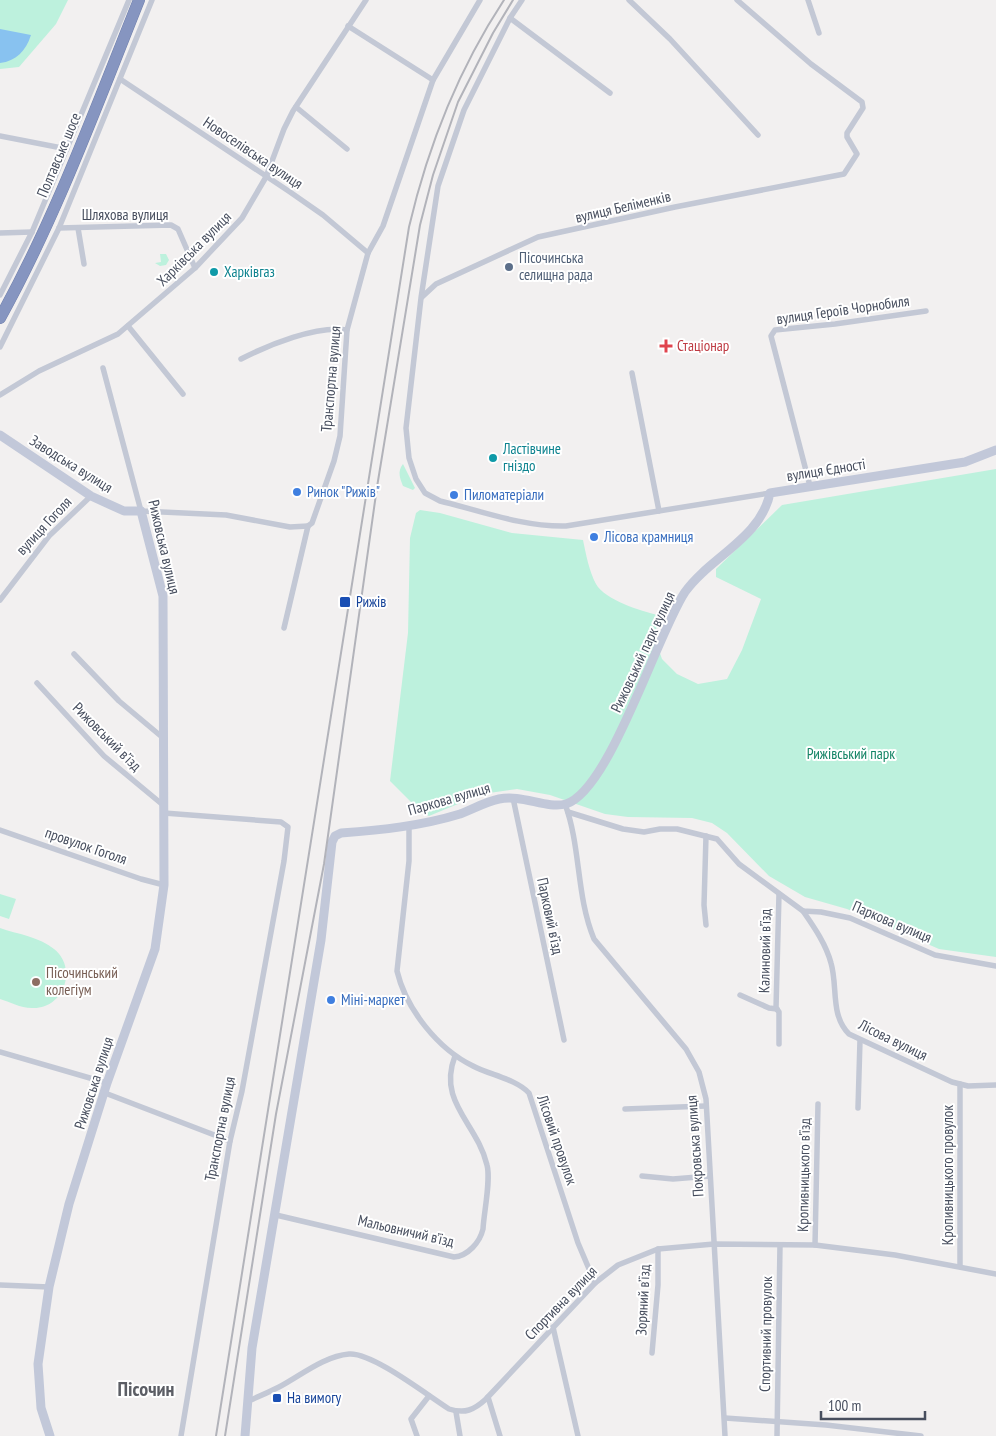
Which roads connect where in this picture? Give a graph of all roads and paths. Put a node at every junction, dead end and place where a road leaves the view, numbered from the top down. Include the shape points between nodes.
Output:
1 (129, 0) edge
2 (139, 0) edge
3 (152, 0) edge
4 (366, 0) edge
5 (480, 0) edge
6 (522, 0) edge
7 (629, 0) edge
8 (737, 0) edge
9 (808, 0) edge
10 (510, 18) junction
11 (348, 26) junction
12 (819, 33) dead end
13 (120, 79) junction
14 (433, 80) junction
15 (610, 93) dead end
16 (296, 107) junction
17 (758, 135) dead end
18 (0, 136) edge
19 (67, 149) junction
20 (348, 149) dead end
21 (266, 178) junction
22 (59, 228) junction
23 (78, 228) junction
24 (32, 232) junction
25 (0, 234) edge
26 (368, 253) junction
27 (84, 264) dead end
28 (195, 268) junction
29 (0, 294) edge
30 (421, 298) junction
31 (926, 311) dead end
32 (0, 318) edge
33 (128, 326) junction
34 (347, 330) junction
35 (0, 347) edge
36 (241, 360) dead end
37 (102, 368) dead end
38 (632, 373) dead end
39 (183, 394) dead end
40 (0, 395) edge
41 (0, 435) edge
42 (996, 450) edge
43 (810, 486) junction
44 (770, 493) junction
45 (91, 496) junction
46 (141, 510) junction
47 (659, 511) junction
48 (308, 526) junction
49 (0, 600) edge
50 (284, 628) dead end
51 (74, 654) dead end
52 (37, 683) dead end
53 (162, 737) junction
54 (513, 798) junction
55 (566, 808) junction
56 (163, 809) junction
57 (409, 825) junction
58 (0, 830) edge
59 (706, 836) junction
60 (164, 885) junction
61 (779, 894) junction
62 (802, 911) junction
63 (706, 925) dead end
64 (996, 966) edge
65 (740, 995) dead end
66 (777, 1009) junction
67 (564, 1040) dead end
68 (860, 1040) junction
69 (779, 1044) dead end
70 (0, 1052) edge
71 (455, 1056) junction
72 (107, 1083) junction
73 (960, 1084) junction
74 (996, 1085) edge
75 (105, 1093) junction
76 (818, 1104) dead end
77 (706, 1106) junction
78 (858, 1108) dead end
79 (625, 1109) dead end
80 (230, 1142) junction
81 (642, 1176) dead end
82 (710, 1176) junction
83 (276, 1215) junction
84 (714, 1244) junction
85 (780, 1245) junction
86 (815, 1245) junction
87 (658, 1249) junction
88 (960, 1266) junction
89 (996, 1274) edge
90 (595, 1283) junction
91 (0, 1286) edge
92 (49, 1287) junction
93 (553, 1328) junction
94 (652, 1353) dead end
95 (429, 1396) junction
96 (488, 1397) junction
97 (248, 1401) junction
98 (456, 1412) junction
99 (725, 1418) junction
100 (777, 1423) junction
101 (50, 1436) edge
102 (181, 1436) edge
103 (245, 1436) edge
104 (417, 1436) edge
105 (460, 1436) edge
106 (500, 1436) edge
107 (578, 1436) edge
108 (725, 1436) edge
109 (778, 1436) edge
110 (922, 1436) edge

1 - 19 street
2 - 32 highway, Полтавське шосе via 62,188
3 - 13 street
4 - 11 street, Харківська вулиця
5 - 14 street, Транспортна вулиця
6 - 10 street
7 - 17 street via 670,39
8 - 30 street, вулиця Беліменків via 862,102 863,108 846,137 857,154 844,174 538,237 436,284
9 - 12 street
10 - 15 street
10 - 30 street via 464,110 446,158 438,186
11 - 14 street
11 - 16 street, Харківська вулиця
13 - 21 street, Новоселівська вулиця
13 - 22 street
14 - 26 street, Транспортна вулиця via 383,226
16 - 20 street
16 - 21 street, Харківська вулиця
18 - 19 street
19 - 24 street
21 - 26 street, Новоселівська вулиця via 323,215
21 - 28 street, Харківська вулиця via 242,218
22 - 23 street, Шляхова вулиця
22 - 35 street
23 - 27 street
23 - 28 street, Шляхова вулиця via 171,225 178,229
24 - 25 street
24 - 29 street
26 - 34 street, Транспортна вулиця
28 - 33 street, Харківська вулиця
30 - 47 street, вулиця Єдності via 406,441 414,474 430,497 525,523 552,526
31 - 43 street, вулиця Героїв Чорнобиля via 772,332
33 - 39 street
33 - 40 street, Харківська вулиця
34 - 36 street via 326,330 278,342
34 - 48 street, Транспортна вулиця via 340,436 312,523
37 - 46 street, Рижовська вулиця
38 - 47 street
41 - 45 street, Заводська вулиця
42 - 43 street, вулиця Єдності via 966,462
43 - 44 street, вулиця Єдності
44 - 47 street, вулиця Єдності
44 - 55 street, Рижовський парк вулиця via 758,520 686,592 670,619 614,744 582,793
45 - 46 street, Заводська вулиця via 124,510
45 - 49 street, вулиця Гоголя via 49,536
46 - 48 street, Заводська вулиця via 226,515 290,527
46 - 53 street, Рижовська вулиця via 163,596
48 - 50 street, Транспортна вулиця
51 - 53 street via 123,705
52 - 56 street, Рижовський в’їзд via 104,756
53 - 56 street, Рижовська вулиця
54 - 55 street, Паркова вулиця
54 - 57 street, Паркова вулиця via 498,799 460,814
54 - 67 street, Парковий в’їзд
55 - 59 street, Паркова вулиця via 637,831 678,829
55 - 77 street, Покровська вулиця via 586,921 594,939 686,1048 699,1072
56 - 60 street, Рижовська вулиця
56 - 80 street, Транспортна вулиця via 281,822 288,827 242,1091
57 - 71 street, Лісовий провулок via 409,861 397,971 419,1017
57 - 83 street, Паркова вулиця via 341,833 332,842 321,940
58 - 60 street, провулок Гоголя
59 - 61 street, Паркова вулиця via 717,839 739,864
59 - 63 street
60 - 72 street, Рижовська вулиця via 155,949
61 - 62 street, Паркова вулиця
61 - 66 street, Калиновий в’їзд
62 - 64 street, Паркова вулиця via 850,918 935,955
62 - 68 street, Лісова вулиця via 816,930 831,962 839,1019 845,1030
65 - 66 street, Калиновий в’їзд
66 - 69 street, Калиновий в’їзд
68 - 73 street, Лісова вулиця
68 - 78 street
70 - 72 street
71 - 83 street, Мальовничий в’їзд via 450,1089 480,1146 488,1169 482,1236 472,1248 462,1256 454,1257
71 - 90 street, Лісовий провулок via 521,1086 528,1093 578,1243
72 - 75 street, Рижовська вулиця
73 - 74 street, Лісова вулиця
73 - 88 street, Кропивницького провулок
75 - 80 street
75 - 92 street, Рижовська вулиця via 69,1204
76 - 86 street, Кропивницького в’їзд
77 - 79 street
77 - 82 street, Покровська вулиця
80 - 102 street, Транспортна вулиця
81 - 82 street via 673,1179
82 - 84 street, Покровська вулиця
83 - 97 street via 252,1348
84 - 85 street, Спортивна вулиця
84 - 87 street, Спортивна вулиця
84 - 99 street, Покровська вулиця
85 - 86 street, Спортивна вулиця
85 - 100 street, Спортивний провулок
86 - 88 street, Спортивна вулиця
87 - 90 street, Спортивна вулиця via 624,1262
87 - 94 street, Зоряний в’їзд
88 - 89 street, Спортивна вулиця
90 - 93 street, Спортивна вулиця
91 - 92 street
92 - 101 street, Рижовська вулиця via 38,1364 41,1408
93 - 96 street, Спортивна вулиця
93 - 107 street
95 - 97 street via 374,1361 349,1354 322,1363
95 - 98 street
95 - 104 street via 411,1419
96 - 98 street, Спортивна вулиця via 470,1411
96 - 106 street
97 - 103 street
98 - 105 street
99 - 100 street
99 - 108 street, Покровська вулиця
100 - 109 street, Спортивний провулок
100 - 110 street

